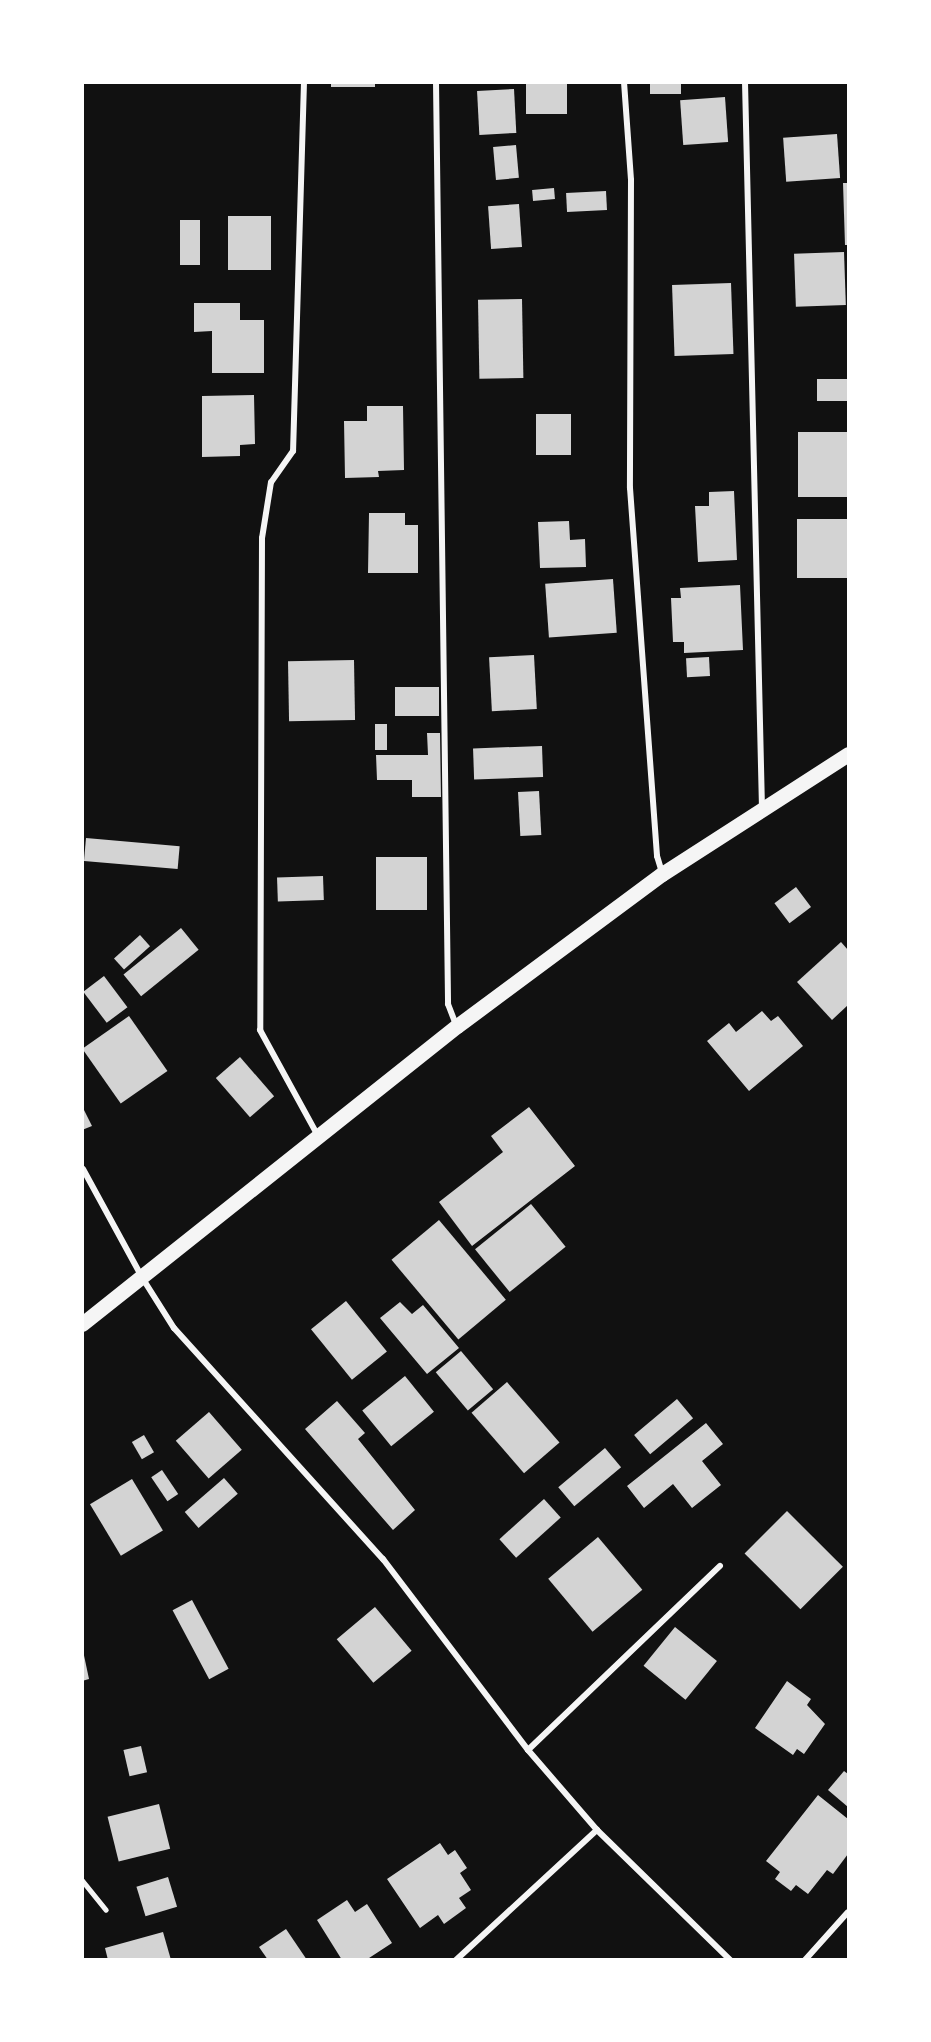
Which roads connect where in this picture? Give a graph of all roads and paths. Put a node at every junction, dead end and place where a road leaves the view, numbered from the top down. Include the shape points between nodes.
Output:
1 (304, 82) edge
2 (436, 82) edge
3 (624, 82) edge
4 (745, 82) edge
5 (849, 754) edge
6 (762, 807) junction
7 (662, 874) junction
8 (457, 1026) junction
9 (319, 1137) junction
10 (83, 1169) edge
11 (143, 1279) junction
12 (82, 1324) edge
13 (720, 1566) dead end
14 (528, 1750) junction
15 (597, 1830) junction
16 (82, 1880) edge
17 (106, 1910) dead end
18 (849, 1912) edge
19 (456, 1959) edge
20 (730, 1959) edge
21 (805, 1959) edge

1 - 9 street via 293,451 271,482 262,538 260,1030
2 - 8 street via 448,1004
3 - 7 street via 631,180 630,488 657,855
4 - 6 street
5 - 6 main road
6 - 7 main road
7 - 8 main road
8 - 9 main road
9 - 11 main road
10 - 11 street
11 - 12 main road
11 - 14 street via 174,1328 383,1559
13 - 14 street
14 - 15 street
15 - 19 street
15 - 20 street
16 - 17 lane
18 - 21 street

